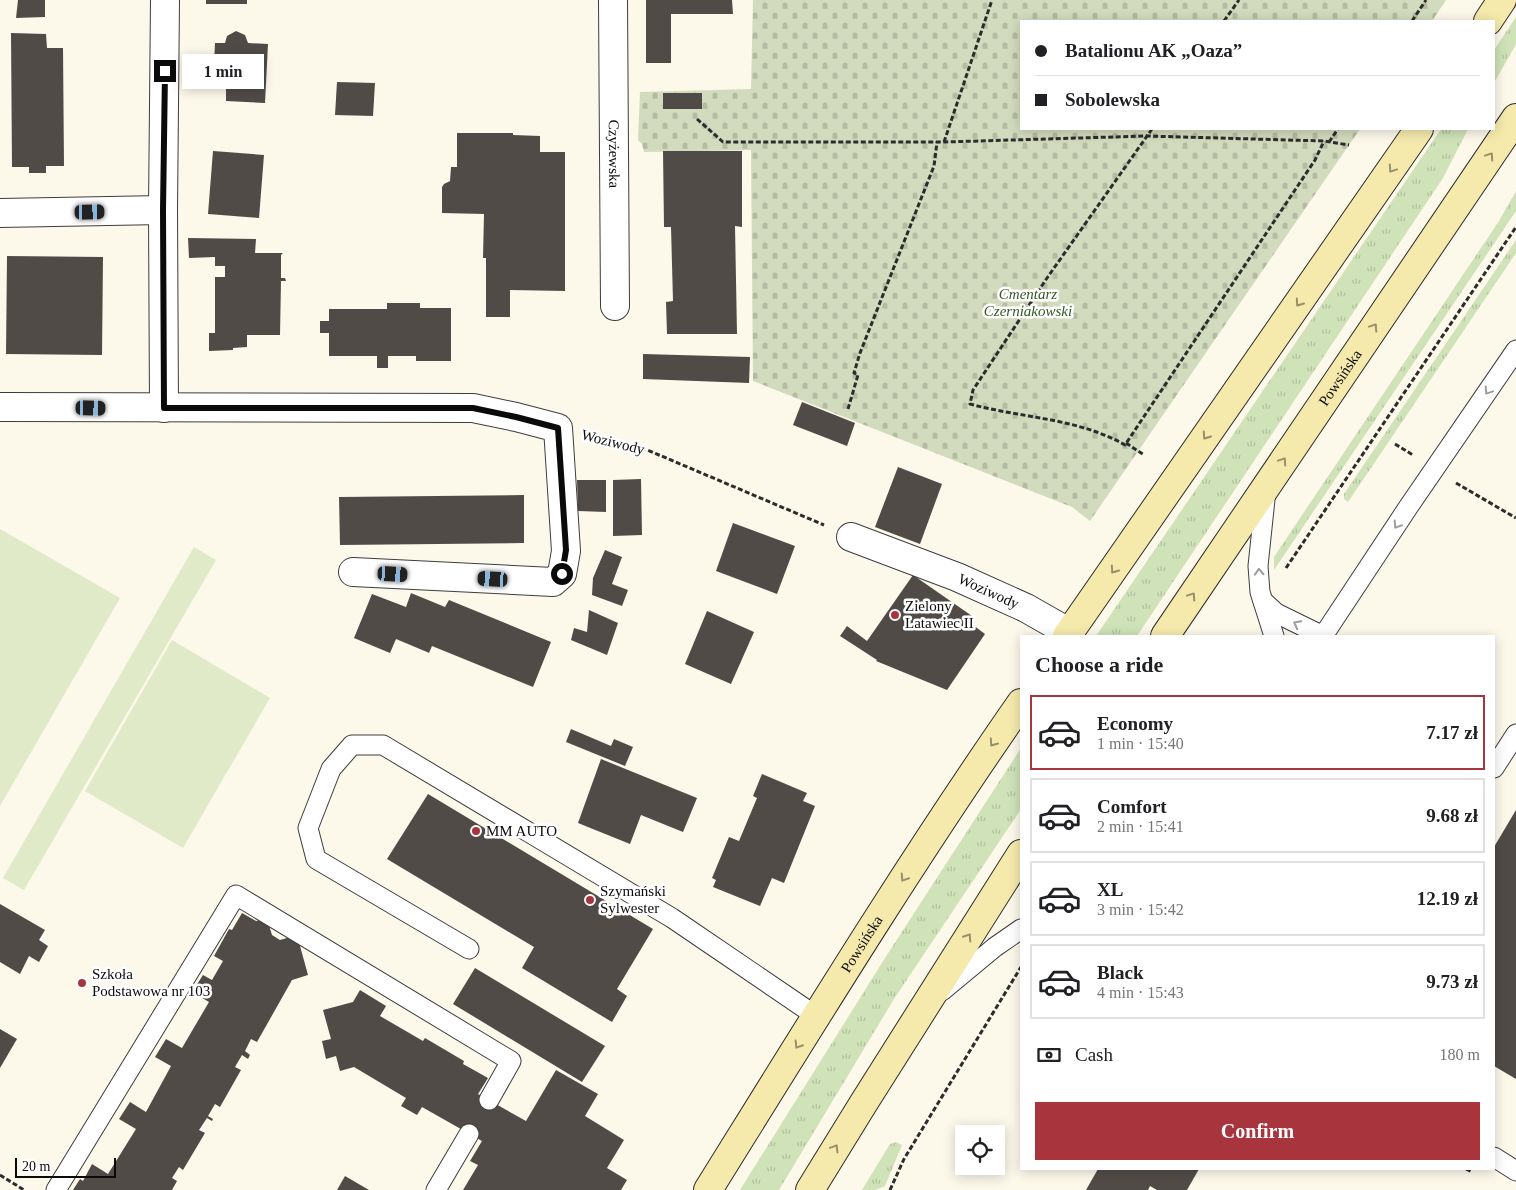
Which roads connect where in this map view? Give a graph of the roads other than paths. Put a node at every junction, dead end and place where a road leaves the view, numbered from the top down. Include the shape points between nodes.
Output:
1 (165, 0) edge
2 (613, 0) edge
3 (1502, 0) edge
4 (1489, 20) edge
5 (1516, 118) edge
6 (1418, 130) edge
7 (163, 210) junction
8 (0, 213) edge
9 (616, 306) dead end
10 (1516, 350) edge
11 (0, 407) edge
12 (164, 408) junction
13 (1266, 485) junction
14 (851, 537) road end
15 (353, 572) dead end
16 (1263, 601) junction
17 (1069, 635) edge
18 (1166, 635) edge
19 (1274, 635) edge
20 (1321, 635) edge
21 (1324, 635) edge
22 (1020, 704) edge
23 (1516, 734) edge
24 (1495, 766) edge
25 (1020, 856) edge
26 (1020, 930) edge
27 (469, 949) dead end
28 (924, 1007) junction
29 (816, 1016) junction
30 (489, 1100) dead end
31 (469, 1134) dead end
32 (1495, 1158) edge
33 (1516, 1171) edge
34 (56, 1190) edge
35 (436, 1190) edge
36 (708, 1190) edge
37 (810, 1190) edge

1 - 7 street
2 - 9 street, Czyżewska
3 - 4 main road
13 -> 5 main road, Powsińska
6 -> 17 main road
7 - 8 street
7 - 12 street
10 -> 21 lane
11 - 12 street
12 - 15 street via 473,408 558,428 566,550 562,574 552,582
16 -> 13 lane via 1258,566
18 -> 13 main road, Powsińska
14 - 17 street, Woziwody via 957,577 1026,608
16 - 19 lane
20 -> 16 lane via 1276,613
22 -> 29 main road, Powsińska via 958,794
23 - 24 lane
28 -> 25 main road
26 - 28 lane via 994,946
27 - 29 lane via 316,859 308,828 330,769 352,745 383,744 672,918
37 -> 28 main road
29 -> 36 main road, Powsińska
30 - 34 lane via 511,1061 236,895
31 - 35 lane
32 - 33 lane

